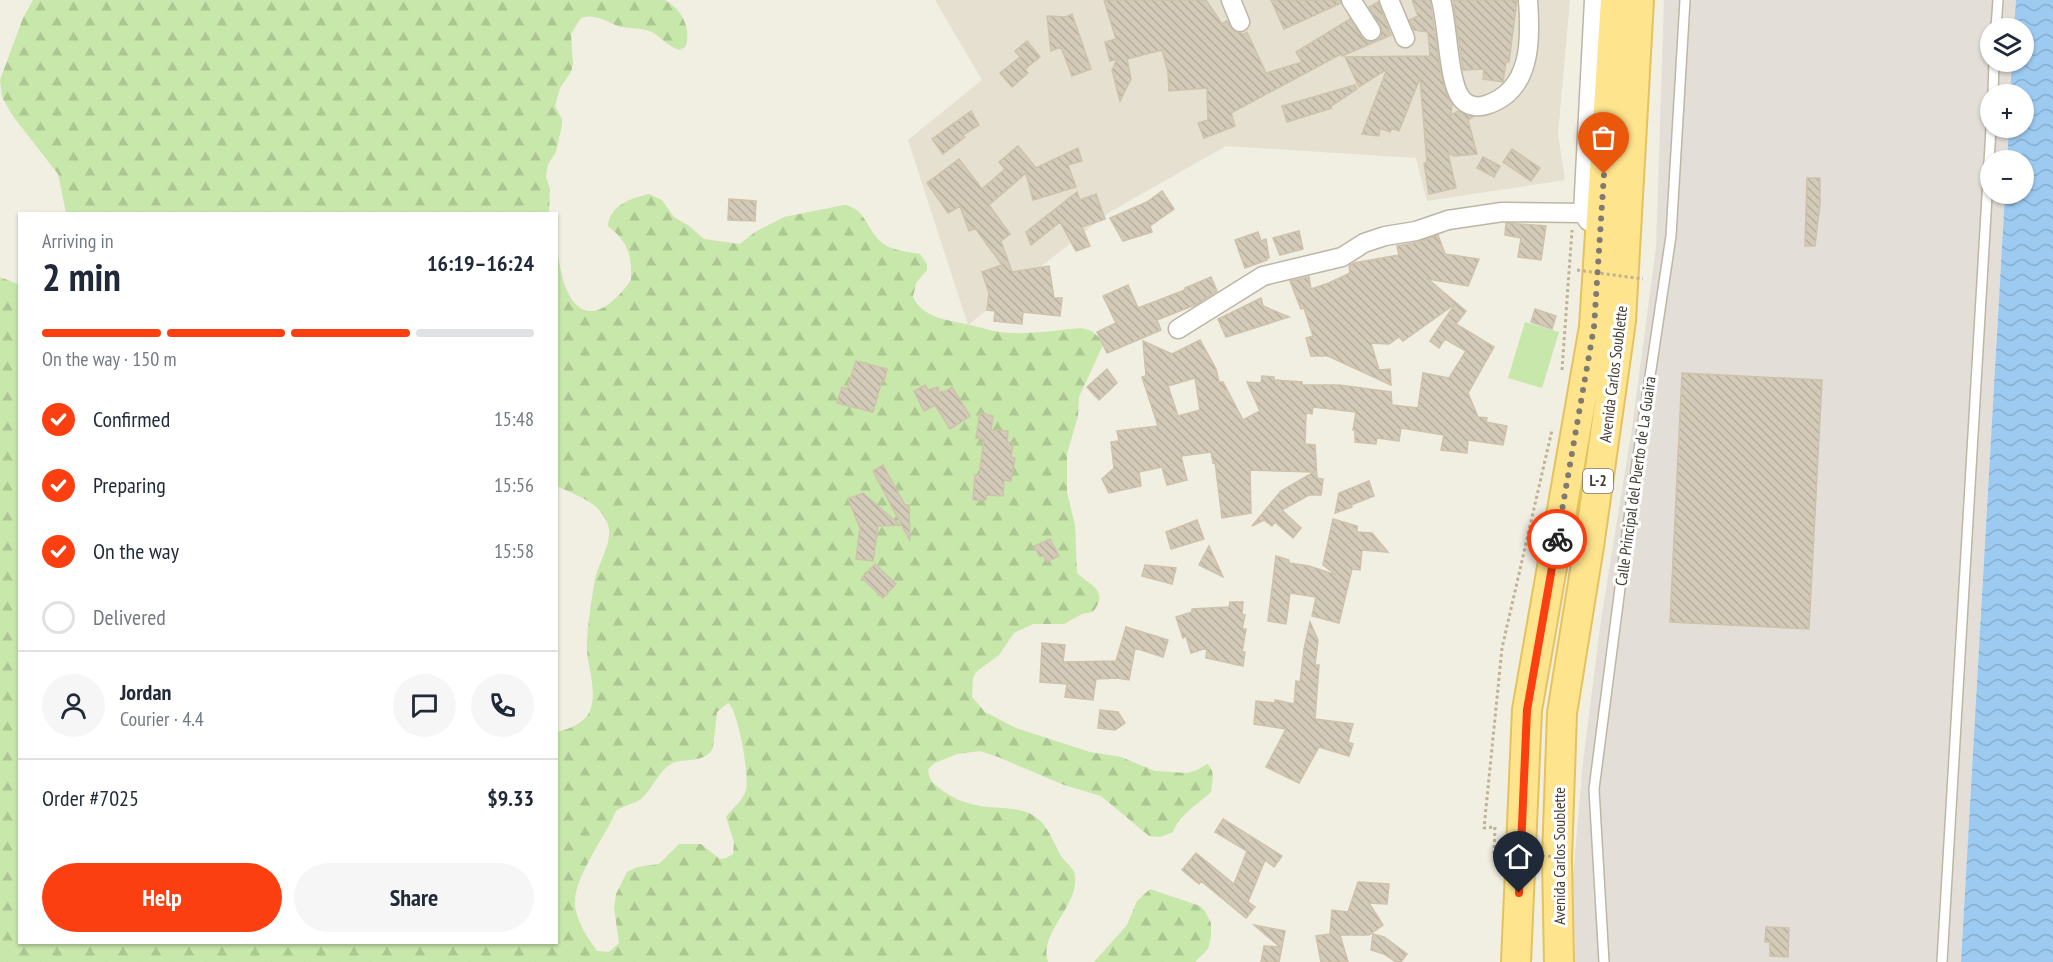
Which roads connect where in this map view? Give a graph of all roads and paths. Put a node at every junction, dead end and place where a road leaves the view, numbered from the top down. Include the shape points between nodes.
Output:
1 (1231, 0) edge
2 (1350, 0) edge
3 (1389, 0) edge
4 (1441, 0) edge
5 (1528, 0) edge
6 (1594, 0) edge
7 (1615, 0) edge
8 (1640, 0) edge
9 (1685, 0) edge
10 (1998, 0) edge
11 (1997, 18) edge
12 (1240, 22) dead end
13 (1371, 31) dead end
14 (1405, 38) dead end
15 (1990, 138) edge
16 (1583, 213) junction
17 (1572, 229) dead end
18 (1599, 240) junction
19 (1577, 270) dead end
20 (1644, 279) dead end
21 (1178, 329) dead end
22 (1562, 379) dead end
23 (1553, 424) dead end
24 (1568, 857) dead end
25 (1516, 962) edge
26 (1559, 962) edge
27 (1604, 962) edge
28 (1942, 962) edge

1 - 12 street
2 - 13 street
3 - 14 street
4 - 5 street via 1453,78 1461,98 1470,106 1483,106 1499,100 1521,76 1528,56
6 - 16 street
7 - 18 main road, Avenida Carlos Soublette / L-2
8 - 26 main road, Avenida Carlos Soublette / L-2 via 1622,321 1562,713 1557,859
9 - 27 lane, Calle Principal del Puerto de La Guaira via 1671,236 1594,789
10 - 11 lane
15 - 28 lane
16 - 18 street
16 - 21 street via 1502,212 1448,220 1385,236 1342,257 1263,276
17 - 22 path
18 - 25 main road, Avenida Carlos Soublette / L-2 via 1594,327 1527,710
19 - 20 path, bridge
23 - 24 path, bridge via 1502,648 1484,828 1495,827 1494,854

